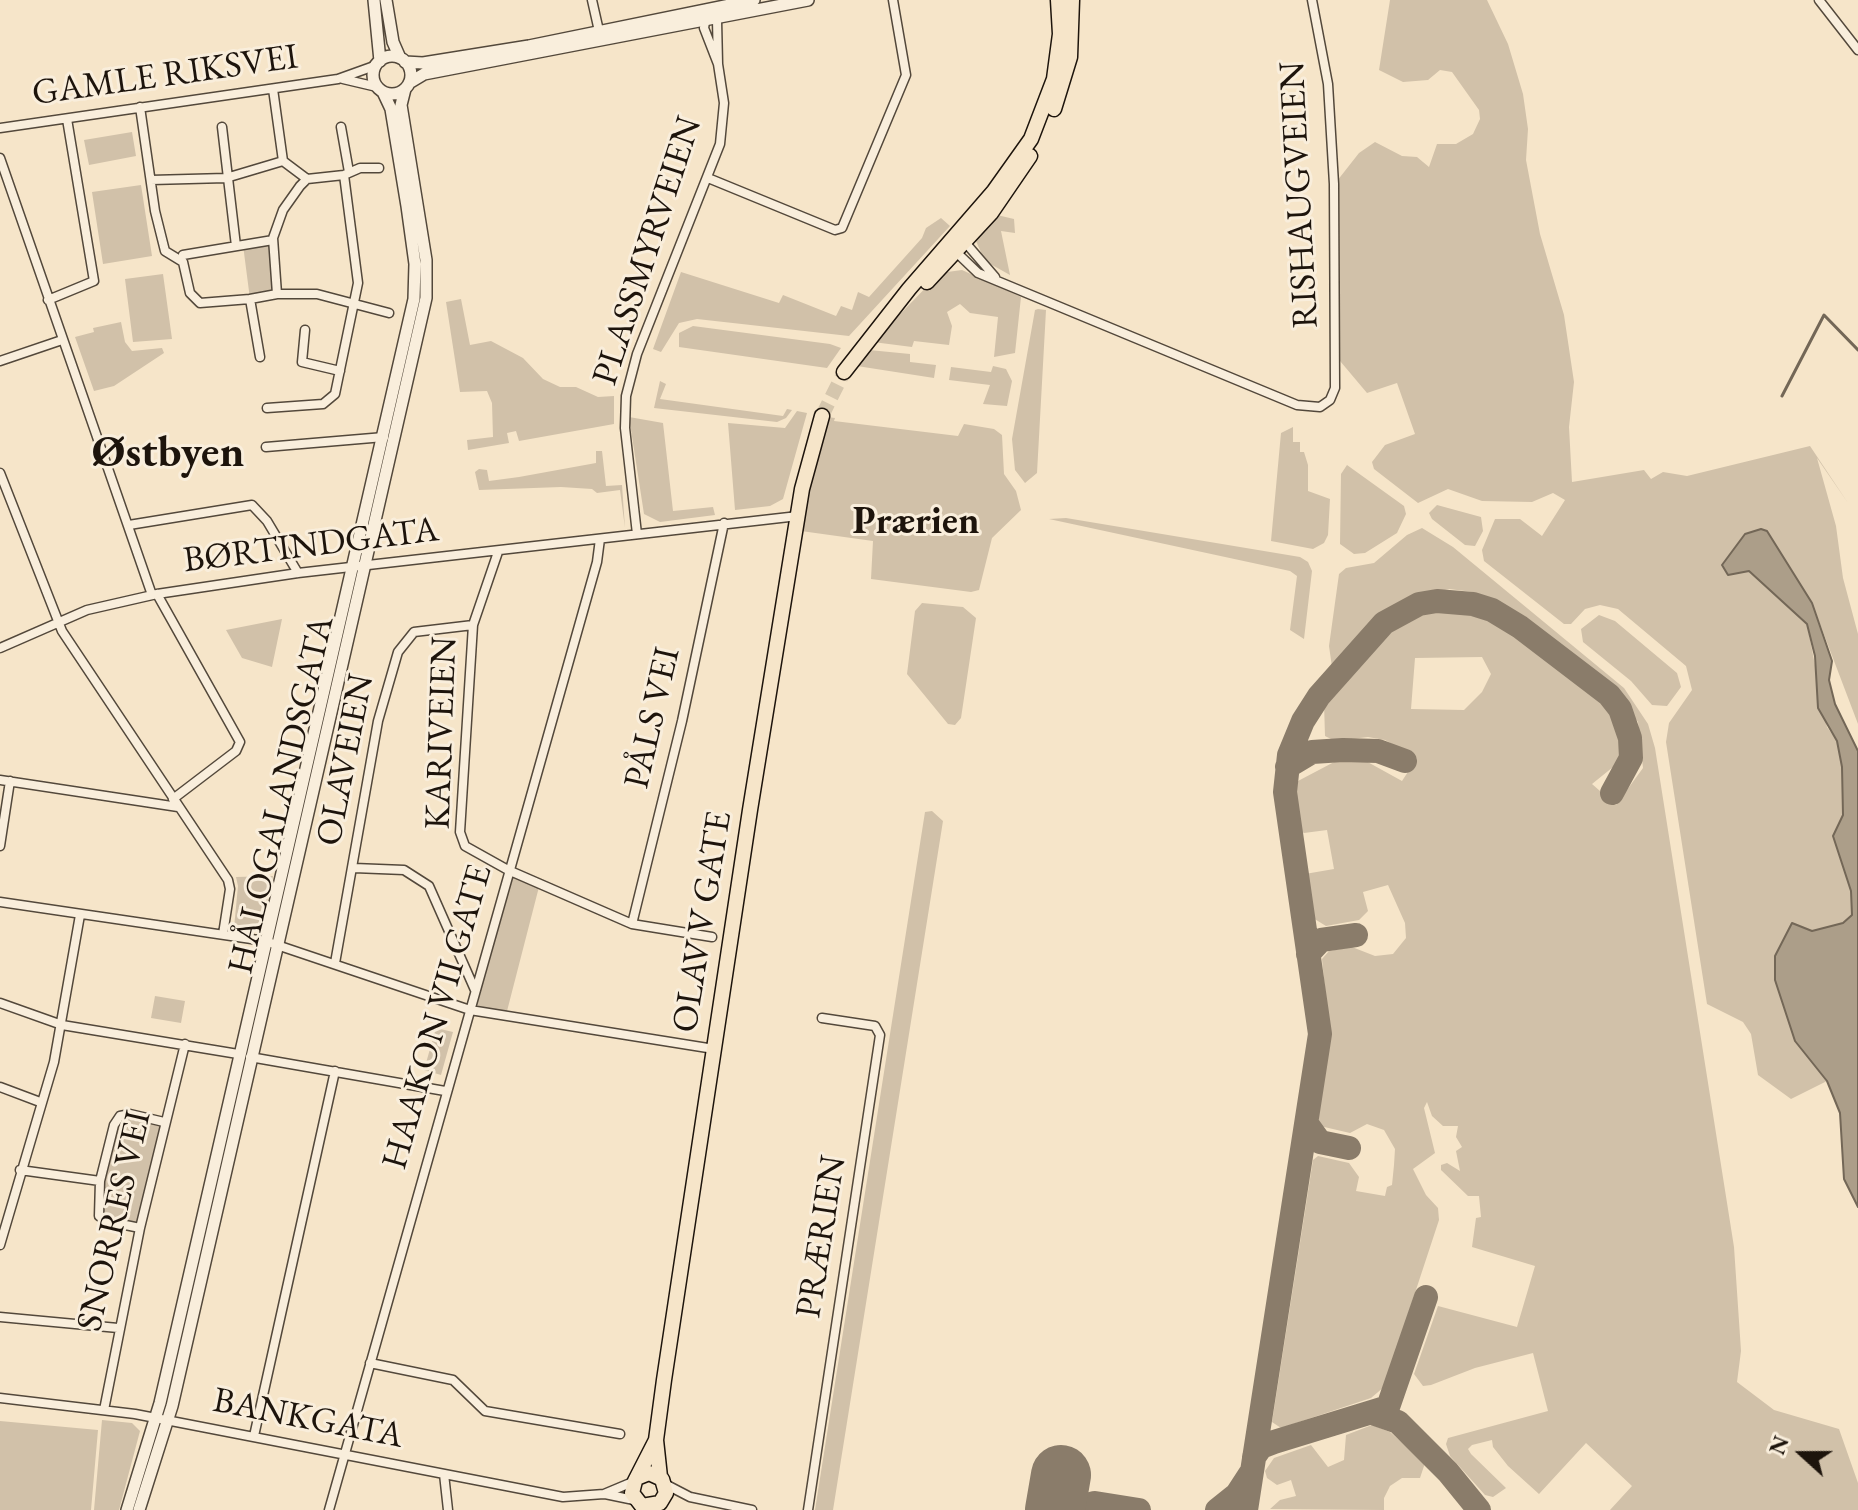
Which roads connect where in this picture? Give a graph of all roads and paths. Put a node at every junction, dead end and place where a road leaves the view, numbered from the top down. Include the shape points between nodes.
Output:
1 (374, 0) edge
2 (386, 0) edge
3 (592, 0) edge
4 (754, 0) edge
5 (808, 0) edge
6 (893, 0) edge
7 (1058, 0) edge
8 (1072, 0) edge
9 (1312, 0) edge
10 (1819, 0) edge
11 (713, 15) junction
12 (703, 21) junction
13 (599, 31) junction
14 (1858, 50) edge
15 (403, 60) junction
16 (378, 63) junction
17 (718, 64) junction
18 (338, 79) junction
19 (407, 86) junction
20 (273, 89) junction
21 (380, 89) junction
22 (140, 107) junction
23 (67, 119) junction
24 (222, 127) dead end
25 (341, 127) dead end
26 (0, 128) edge
27 (0, 158) edge
28 (283, 161) junction
29 (379, 168) dead end
30 (347, 174) junction
31 (226, 178) junction
32 (708, 178) junction
33 (307, 179) junction
34 (151, 180) junction
35 (273, 240) junction
36 (957, 245) junction
37 (236, 246) junction
38 (183, 255) dead end
39 (995, 277) junction
40 (277, 294) junction
41 (250, 299) junction
42 (48, 300) junction
43 (355, 305) junction
44 (389, 313) dead end
45 (305, 330) dead end
46 (62, 340) junction
47 (260, 357) dead end
48 (0, 361) edge
49 (340, 371) junction
50 (844, 372) tunnel mouth
51 (267, 408) dead end
52 (822, 416) tunnel mouth
53 (388, 436) junction
54 (266, 447) dead end
55 (0, 473) edge
56 (798, 516) junction
57 (724, 523) junction
58 (129, 525) junction
59 (637, 534) junction
60 (600, 539) junction
61 (498, 552) junction
62 (358, 566) junction
63 (298, 573) junction
64 (154, 594) junction
65 (57, 622) junction
66 (473, 625) junction
67 (0, 648) edge
68 (5, 780) edge
69 (176, 803) junction
70 (0, 846) edge
71 (354, 868) junction
72 (508, 870) junction
73 (0, 902) edge
74 (80, 915) junction
75 (632, 924) junction
76 (223, 934) junction
77 (712, 937) dead end
78 (271, 943) junction
79 (335, 963) junction
80 (475, 990) junction
81 (0, 1003) edge
82 (470, 1010) junction
83 (822, 1018) dead end
84 (62, 1025) junction
85 (185, 1044) junction
86 (714, 1049) junction
87 (244, 1056) junction
88 (335, 1071) junction
89 (0, 1087) edge
90 (445, 1091) junction
91 (40, 1102) junction
92 (164, 1122) junction
93 (20, 1170) junction
94 (100, 1181) junction
95 (140, 1228) junction
96 (2, 1232) edge
97 (0, 1245) edge
98 (0, 1317) edge
99 (118, 1328) junction
100 (370, 1363) junction
101 (0, 1398) edge
102 (104, 1410) junction
103 (160, 1419) junction
104 (620, 1434) dead end
105 (254, 1436) junction
106 (656, 1440) junction
107 (343, 1454) junction
108 (444, 1474) junction
109 (637, 1479) junction
110 (662, 1481) junction
111 (604, 1494) junction
112 (690, 1497) junction
113 (637, 1504) edge
114 (658, 1505) edge
115 (127, 1510) edge
116 (139, 1510) edge
117 (329, 1510) edge
118 (448, 1510) edge
119 (752, 1510) edge
120 (808, 1510) edge

1 - 16 street, HÅLOGALANDSGATA
2 - 15 street, HÅLOGALANDSGATA via 393,42
3 - 13 street
4 - 11 street
5 - 11 street
6 - 32 street via 906,75 842,228 835,230
7 - 36 highway via 1058,56 1038,124
8 - 36 highway via 1070,57 1051,117 1004,198
9 - 39 street, RISHAUGVEIEN via 1328,84 1333,154 1335,388 1330,400 1320,407 1297,405
10 - 14 street
11 - 12 street
11 - 13 street
11 - 17 street, PLASSMYRVEIEN
12 - 17 street, PLASSMYRVEIEN
12 - 19 street via 424,74
13 - 15 street via 444,60
15 - 16 street via 388,57
15 - 19 street, HÅLOGALANDSGATA via 410,70
16 - 18 street, GAMLE RIKSVEI
16 - 21 street, HÅLOGALANDSGATA via 374,78
17 - 32 street, PLASSMYRVEIEN via 724,112
18 - 20 street, GAMLE RIKSVEI
18 - 21 street, GAMLE RIKSVEI
19 - 21 street via 392,94
19 - 53 street, HÅLOGALANDSGATA via 401,105 426,289
20 - 22 street, GAMLE RIKSVEI
20 - 28 street
21 - 53 street, HÅLOGALANDSGATA via 391,109 416,279
22 - 23 street, GAMLE RIKSVEI
22 - 34 street
23 - 26 street, GAMLE RIKSVEI
23 - 42 street via 94,281
24 - 31 street
25 - 30 street
27 - 42 street
28 - 31 street
28 - 33 street
29 - 30 street
30 - 33 street
30 - 43 street via 358,267
31 - 34 street
31 - 37 street
32 - 59 street, PLASSMYRVEIEN via 637,354 626,396
33 - 35 street via 283,210
34 - 41 street via 165,251 183,262 192,297 205,304
35 - 37 street
35 - 40 street
36 - 39 street
36 - 39 street via 978,273
36 - 50 highway
37 - 38 street
40 - 41 street
40 - 43 street via 317,294
41 - 47 street
42 - 46 street
43 - 44 street
43 - 49 street
45 - 49 street via 302,362
46 - 48 street
46 - 58 street
49 - 51 street via 329,403
52 - 56 highway, OLAV V GATE
53 - 54 street
53 - 62 street, HÅLOGALANDSGATA
55 - 65 street
56 - 57 street
56 - 86 highway, OLAV V GATE
57 - 59 street
57 - 75 street, PÅLS VEI
58 - 63 street via 252,505
58 - 64 street
59 - 60 street, BØRTINDGATA
60 - 61 street, BØRTINDGATA
60 - 72 street, HAAKON VII GATE
61 - 62 street, BØRTINDGATA
61 - 66 street, KARIVEIEN
62 - 63 street, BØRTINDGATA
62 - 78 street, HÅLOGALANDSGATA
63 - 64 street, BØRTINDGATA
64 - 65 street, BØRTINDGATA
64 - 69 street via 240,742
65 - 67 street, BØRTINDGATA
65 - 69 street
66 - 71 street, OLAVEIEN via 414,632 402,642 378,721
66 - 72 street, KARIVEIEN via 461,840 472,852
68 - 69 street
68 - 70 street
69 - 76 street via 228,880
71 - 79 street, OLAVEIEN
71 - 80 street via 404,870 429,886
72 - 75 street, KARIVEIEN
72 - 80 street, HAAKON VII GATE
73 - 74 street
74 - 76 street
74 - 84 street
75 - 77 street, KARIVEIEN
76 - 78 street
78 - 79 street
78 - 87 street, HÅLOGALANDSGATA
79 - 82 street
80 - 82 street, HAAKON VII GATE
81 - 84 street
82 - 86 street
82 - 90 street, HAAKON VII GATE
83 - 120 street, PRÆRIEN via 875,1026 880,1035
84 - 85 street
84 - 91 street
85 - 87 street
85 - 92 street, SNORRES VEI
86 - 106 highway, OLAV V GATE
87 - 88 street
87 - 103 street, HÅLOGALANDSGATA
88 - 90 street
88 - 105 street
89 - 91 street
90 - 100 street, HAAKON VII GATE
91 - 93 street
92 - 94 street via 120,1116
92 - 95 street, SNORRES VEI
93 - 94 street
93 - 96 street
94 - 95 street via 99,1216
95 - 99 street, SNORRES VEI
96 - 97 street
98 - 99 street
99 - 102 street, SNORRES VEI
100 - 104 street via 453,1380 485,1411
100 - 107 street, HAAKON VII GATE
101 - 102 street, BANKGATA
102 - 103 street, BANKGATA
103 - 105 street, BANKGATA
103 - 115 street, HÅLOGALANDSGATA
103 - 116 street, HÅLOGALANDSGATA
105 - 107 street, BANKGATA
106 - 109 highway, OLAV V GATE
106 - 110 highway, OLAV V GATE
107 - 108 street, BANKGATA
107 - 117 street, HAAKON VII GATE
108 - 111 street, BANKGATA via 563,1497
108 - 118 street
109 - 110 highway via 649,1473
109 - 111 street, BANKGATA
109 - 113 highway via 632,1490
110 - 112 street
110 - 114 highway
111 - 113 street, BANKGATA
112 - 114 street
112 - 119 street
113 - 114 highway

